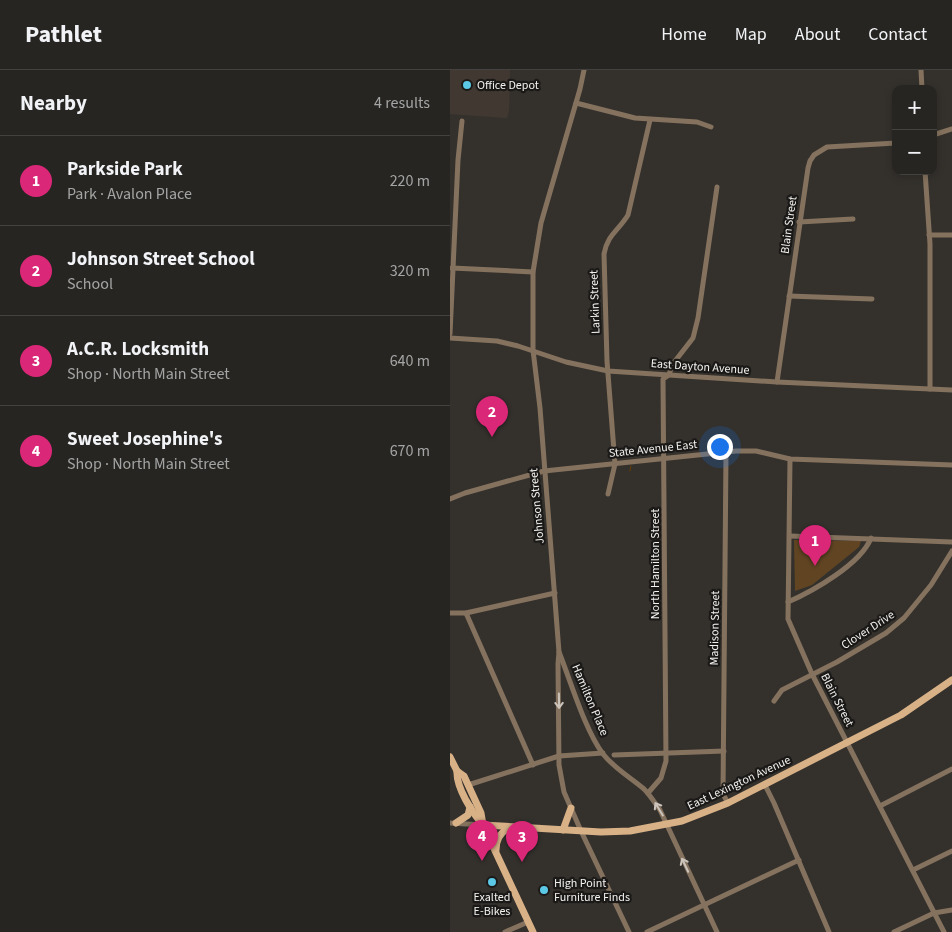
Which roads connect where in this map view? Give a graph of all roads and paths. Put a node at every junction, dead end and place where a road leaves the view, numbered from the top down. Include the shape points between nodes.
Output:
1 (584, 70) edge
2 (921, 70) edge
3 (922, 85) edge
4 (576, 104) junction
5 (462, 120) dead end
6 (650, 120) junction
7 (710, 127) dead end
8 (952, 129) edge
9 (937, 134) edge
10 (892, 142) edge
11 (450, 159) edge
12 (458, 160) junction
13 (925, 175) edge
14 (717, 187) dead end
15 (853, 219) dead end
16 (799, 222) junction
17 (929, 235) junction
18 (952, 235) edge
19 (452, 268) junction
20 (533, 272) junction
21 (789, 296) junction
22 (872, 299) dead end
23 (450, 334) edge
24 (450, 338) edge
25 (533, 350) junction
26 (608, 371) junction
27 (669, 375) junction
28 (777, 382) junction
29 (930, 389) junction
30 (952, 390) edge
31 (726, 453) junction
32 (664, 459) junction
33 (790, 459) junction
34 (615, 464) junction
35 (952, 466) edge
36 (544, 471) junction
37 (608, 494) dead end
38 (450, 499) edge
39 (790, 536) junction
40 (871, 538) junction
41 (952, 542) edge
42 (952, 551) edge
43 (555, 593) junction
44 (788, 602) junction
45 (466, 612) junction
46 (450, 613) edge
47 (559, 652) junction
48 (812, 674) junction
49 (952, 680) edge
50 (558, 683) junction
51 (574, 692) junction
52 (774, 701) dead end
53 (847, 742) junction
54 (724, 751) junction
55 (603, 753) junction
56 (666, 753) junction
57 (614, 755) dead end
58 (558, 756) junction
59 (450, 757) edge
60 (533, 765) junction
61 (952, 769) edge
62 (458, 771) junction
63 (765, 784) junction
64 (468, 785) junction
65 (648, 793) junction
66 (728, 804) junction
67 (470, 806) junction
68 (880, 806) junction
69 (571, 808) junction
70 (453, 823) edge
71 (483, 825) junction
72 (668, 825) junction
73 (514, 827) junction
74 (563, 830) junction
75 (581, 831) junction
76 (952, 850) edge
77 (496, 853) junction
78 (799, 860) junction
79 (913, 870) junction
80 (704, 905) junction
81 (952, 910) edge
82 (934, 913) junction
83 (528, 922) junction
84 (531, 931) edge
85 (506, 932) edge
86 (629, 932) edge
87 (647, 932) edge
88 (717, 932) edge
89 (830, 932) edge
90 (894, 932) edge
91 (944, 932) edge

1 - 4 street, Johnson Street
2 - 3 street
4 - 6 street
4 - 20 street, Johnson Street via 541,223
5 - 12 street
6 - 7 street via 697,122
6 - 26 street, Larkin Street via 628,215 608,239 604,254
8 - 9 street
10 - 16 street, Blain Street via 833,146 820,150 810,161
11 - 12 street
12 - 19 street
13 - 17 street
14 - 27 street, North Hamilton Street via 693,338 672,365
15 - 16 street
16 - 21 street, Blain Street
17 - 18 street
17 - 29 street
19 - 20 street
19 - 23 street
20 - 25 street, Johnson Street
21 - 22 street
21 - 28 street, Blain Street
24 - 25 street, East Dayton Avenue via 497,341
25 - 26 street, East Dayton Avenue via 566,362
25 - 36 street, Johnson Street
26 - 27 street, East Dayton Avenue
26 - 34 street, Larkin Street
27 - 28 street, East Dayton Avenue
27 - 32 street, North Hamilton Street via 663,379
28 - 29 street, East Dayton Avenue
29 - 30 street, East Dayton Avenue
31 - 32 street, State Avenue East
31 - 33 street, State Avenue East via 756,451
31 - 54 street, Madison Street
32 - 34 street, State Avenue East
32 - 56 street, North Hamilton Street
33 - 35 street, State Avenue East
33 - 39 street, Blain Street
34 - 36 street, State Avenue East
34 - 37 street, Larkin Street
36 - 38 street, State Avenue East
36 - 43 street, Johnson Street
39 - 40 street
39 - 44 street, Blain Street
40 - 41 street
40 - 44 street via 867,548 839,573
42 - 48 street, Clover Drive via 931,585 904,618 886,633
43 - 45 street
43 - 47 street, Johnson Street
44 - 48 street, Blain Street via 788,619
45 - 46 street
45 - 60 street
47 - 50 street, Johnson Street
47 - 51 street, Hamilton Place
48 - 52 street, Clover Drive via 782,690
48 - 53 street, Blain Street
49 - 53 main road, East Lexington Avenue via 913,708
50 - 51 street via 566,683
50 -> 58 street, Johnson Street
51 - 55 street, Hamilton Place
53 - 63 main road, East Lexington Avenue
53 - 68 street, Blain Street
54 - 56 street
54 - 66 street, Madison Street via 723,794
55 - 58 street
55 - 65 street, Hamilton Place via 615,768
56 - 57 street
56 - 65 street, North Hamilton Street via 661,778
58 - 60 street
58 - 69 street, Johnson Street via 564,792
59 - 62 main road
60 - 64 street
61 - 68 street
62 - 64 main road
62 - 67 main road via 457,779
63 - 66 main road, East Lexington Avenue
63 - 78 street
64 - 71 main road
72 -> 65 street
66 - 72 main road, East Lexington Avenue
67 - 70 main road via 468,815
67 - 71 main road
68 - 79 street, Blain Street
69 - 74 main road
69 - 75 street, Johnson Street
70 - 71 street
71 - 73 main road, East Lexington Avenue
71 - 77 main road
72 - 75 main road, East Lexington Avenue via 628,832
80 -> 72 street
73 - 74 main road, East Lexington Avenue
73 - 77 main road via 499,836
74 - 75 main road, East Lexington Avenue
75 - 86 street, Johnson Street
76 - 79 street
77 - 83 main road
78 - 80 street
78 - 89 street
79 - 82 street, Blain Street
80 - 87 street
80 - 88 street
81 - 82 street
82 - 90 street
82 - 91 street, Blain Street
83 - 84 main road
83 - 85 street

